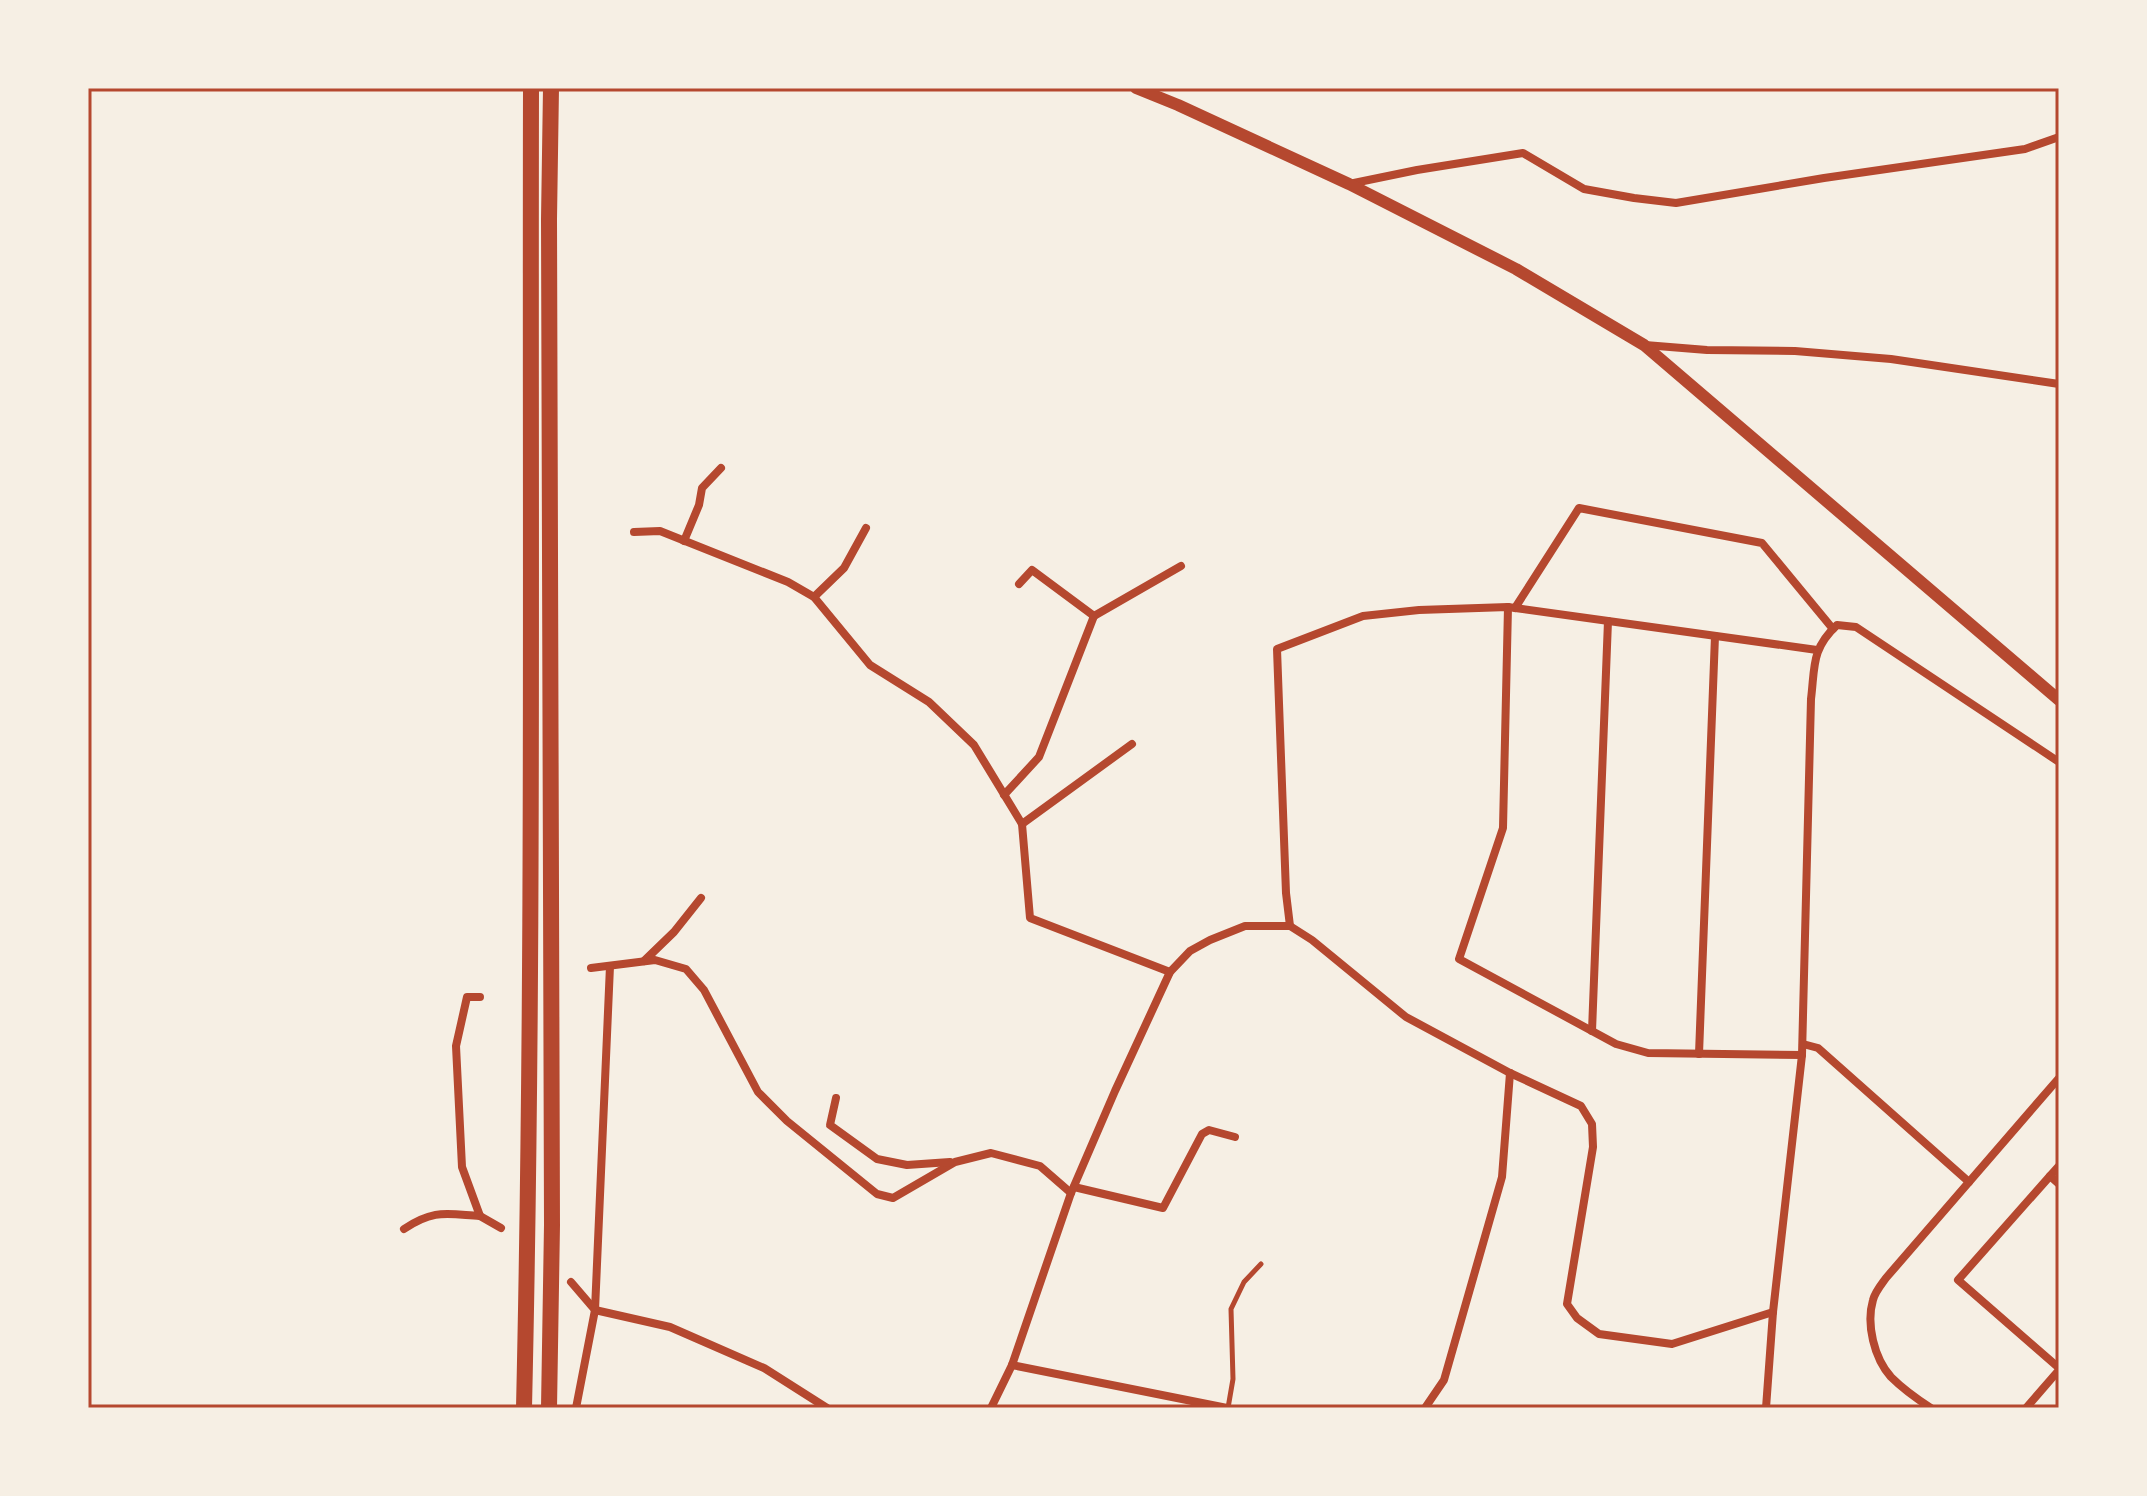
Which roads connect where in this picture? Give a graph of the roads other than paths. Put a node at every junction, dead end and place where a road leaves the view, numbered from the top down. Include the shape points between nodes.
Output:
1 (531, 88) edge
2 (551, 88) edge
3 (1136, 88) edge
4 (2059, 137) edge
5 (1349, 184) junction
6 (1644, 345) junction
7 (2059, 384) edge
8 (721, 468) dead end
9 (866, 528) dead end
10 (634, 532) dead end
11 (684, 541) junction
12 (1181, 566) dead end
13 (1019, 584) dead end
14 (814, 597) junction
15 (1512, 607) junction
16 (1094, 616) junction
17 (1608, 621) junction
18 (1833, 629) junction
19 (1715, 636) junction
20 (1817, 650) junction
21 (2059, 700) edge
22 (1132, 744) dead end
23 (2059, 762) edge
24 (1004, 795) junction
25 (1022, 824) junction
26 (701, 898) dead end
27 (1290, 926) junction
28 (643, 962) junction
29 (610, 966) junction
30 (591, 968) dead end
31 (1170, 972) junction
32 (480, 997) dead end
33 (1592, 1031) junction
34 (1803, 1044) junction
35 (1699, 1054) junction
36 (1802, 1055) junction
37 (1510, 1073) junction
38 (2059, 1078) edge
39 (836, 1098) dead end
40 (1235, 1137) dead end
41 (955, 1162) junction
42 (2059, 1166) edge
43 (2050, 1176) junction
44 (1969, 1182) junction
45 (2059, 1184) edge
46 (1073, 1190) junction
47 (480, 1216) junction
48 (501, 1228) dead end
49 (404, 1229) dead end
50 (1261, 1264) dead end
51 (571, 1282) dead end
52 (595, 1310) junction
53 (1773, 1312) junction
54 (1012, 1365) junction
55 (2059, 1369) edge
56 (524, 1408) edge
57 (549, 1408) edge
58 (576, 1408) edge
59 (827, 1408) edge
60 (991, 1408) edge
61 (1228, 1408) edge
62 (1425, 1408) edge
63 (1766, 1408) edge
64 (1931, 1408) edge
65 (2026, 1408) edge

1 - 56 main road via 531,873
2 - 57 main road
3 - 5 street
4 - 5 street via 2025,149 1676,203 1584,189 1523,153
5 - 6 street via 1516,269
6 - 7 street via 1891,359
6 - 21 street
8 - 11 street via 702,488
9 - 14 street via 844,568
10 - 11 street via 660,531
11 - 14 street
12 - 16 street
13 - 16 street via 1032,570
14 - 24 street via 870,665 929,702 974,745
15 - 17 street
15 - 18 street via 1579,508 1762,543
15 - 27 street via 1363,616 1277,649
15 - 33 street via 1503,828 1459,959
16 - 24 street via 1039,757
17 - 19 street
17 - 33 street
18 - 20 street
18 - 23 street via 1856,627
19 - 20 street
19 - 35 street
20 - 34 street via 1811,699
22 - 25 street
24 - 25 street
25 - 31 street via 1030,918
26 - 28 street
27 - 31 street via 1245,926 1190,951
27 - 37 street via 1406,1017
28 - 29 street
28 - 41 street via 686,969 704,990 758,1092 877,1194 893,1198
29 - 30 street
29 - 52 street
31 - 46 street
32 - 47 street via 467,997 456,1046 462,1167
33 - 35 street via 1648,1053
34 - 36 street
34 - 44 street via 1818,1048
35 - 36 street
36 - 53 street
37 - 53 street via 1581,1106 1592,1124 1593,1147 1567,1304 1577,1318 1599,1334 1672,1344
37 - 62 street via 1502,1177 1444,1380
38 - 44 street
39 - 41 street via 830,1125 877,1159 907,1165
40 - 46 street via 1209,1130 1202,1134 1163,1208
41 - 46 street via 991,1153 1040,1166
42 - 43 street
43 - 45 street
43 - 55 street via 1958,1280
44 - 64 street via 1886,1278 1870,1314 1879,1356 1890,1375
46 - 54 street
47 - 48 street
47 - 49 street via 434,1214
50 - 61 lane via 1244,1282 1231,1309 1233,1379
51 - 52 street
52 - 58 street
52 - 59 street via 670,1327 764,1368
53 - 63 street
54 - 60 street
54 - 61 street
55 - 65 street

